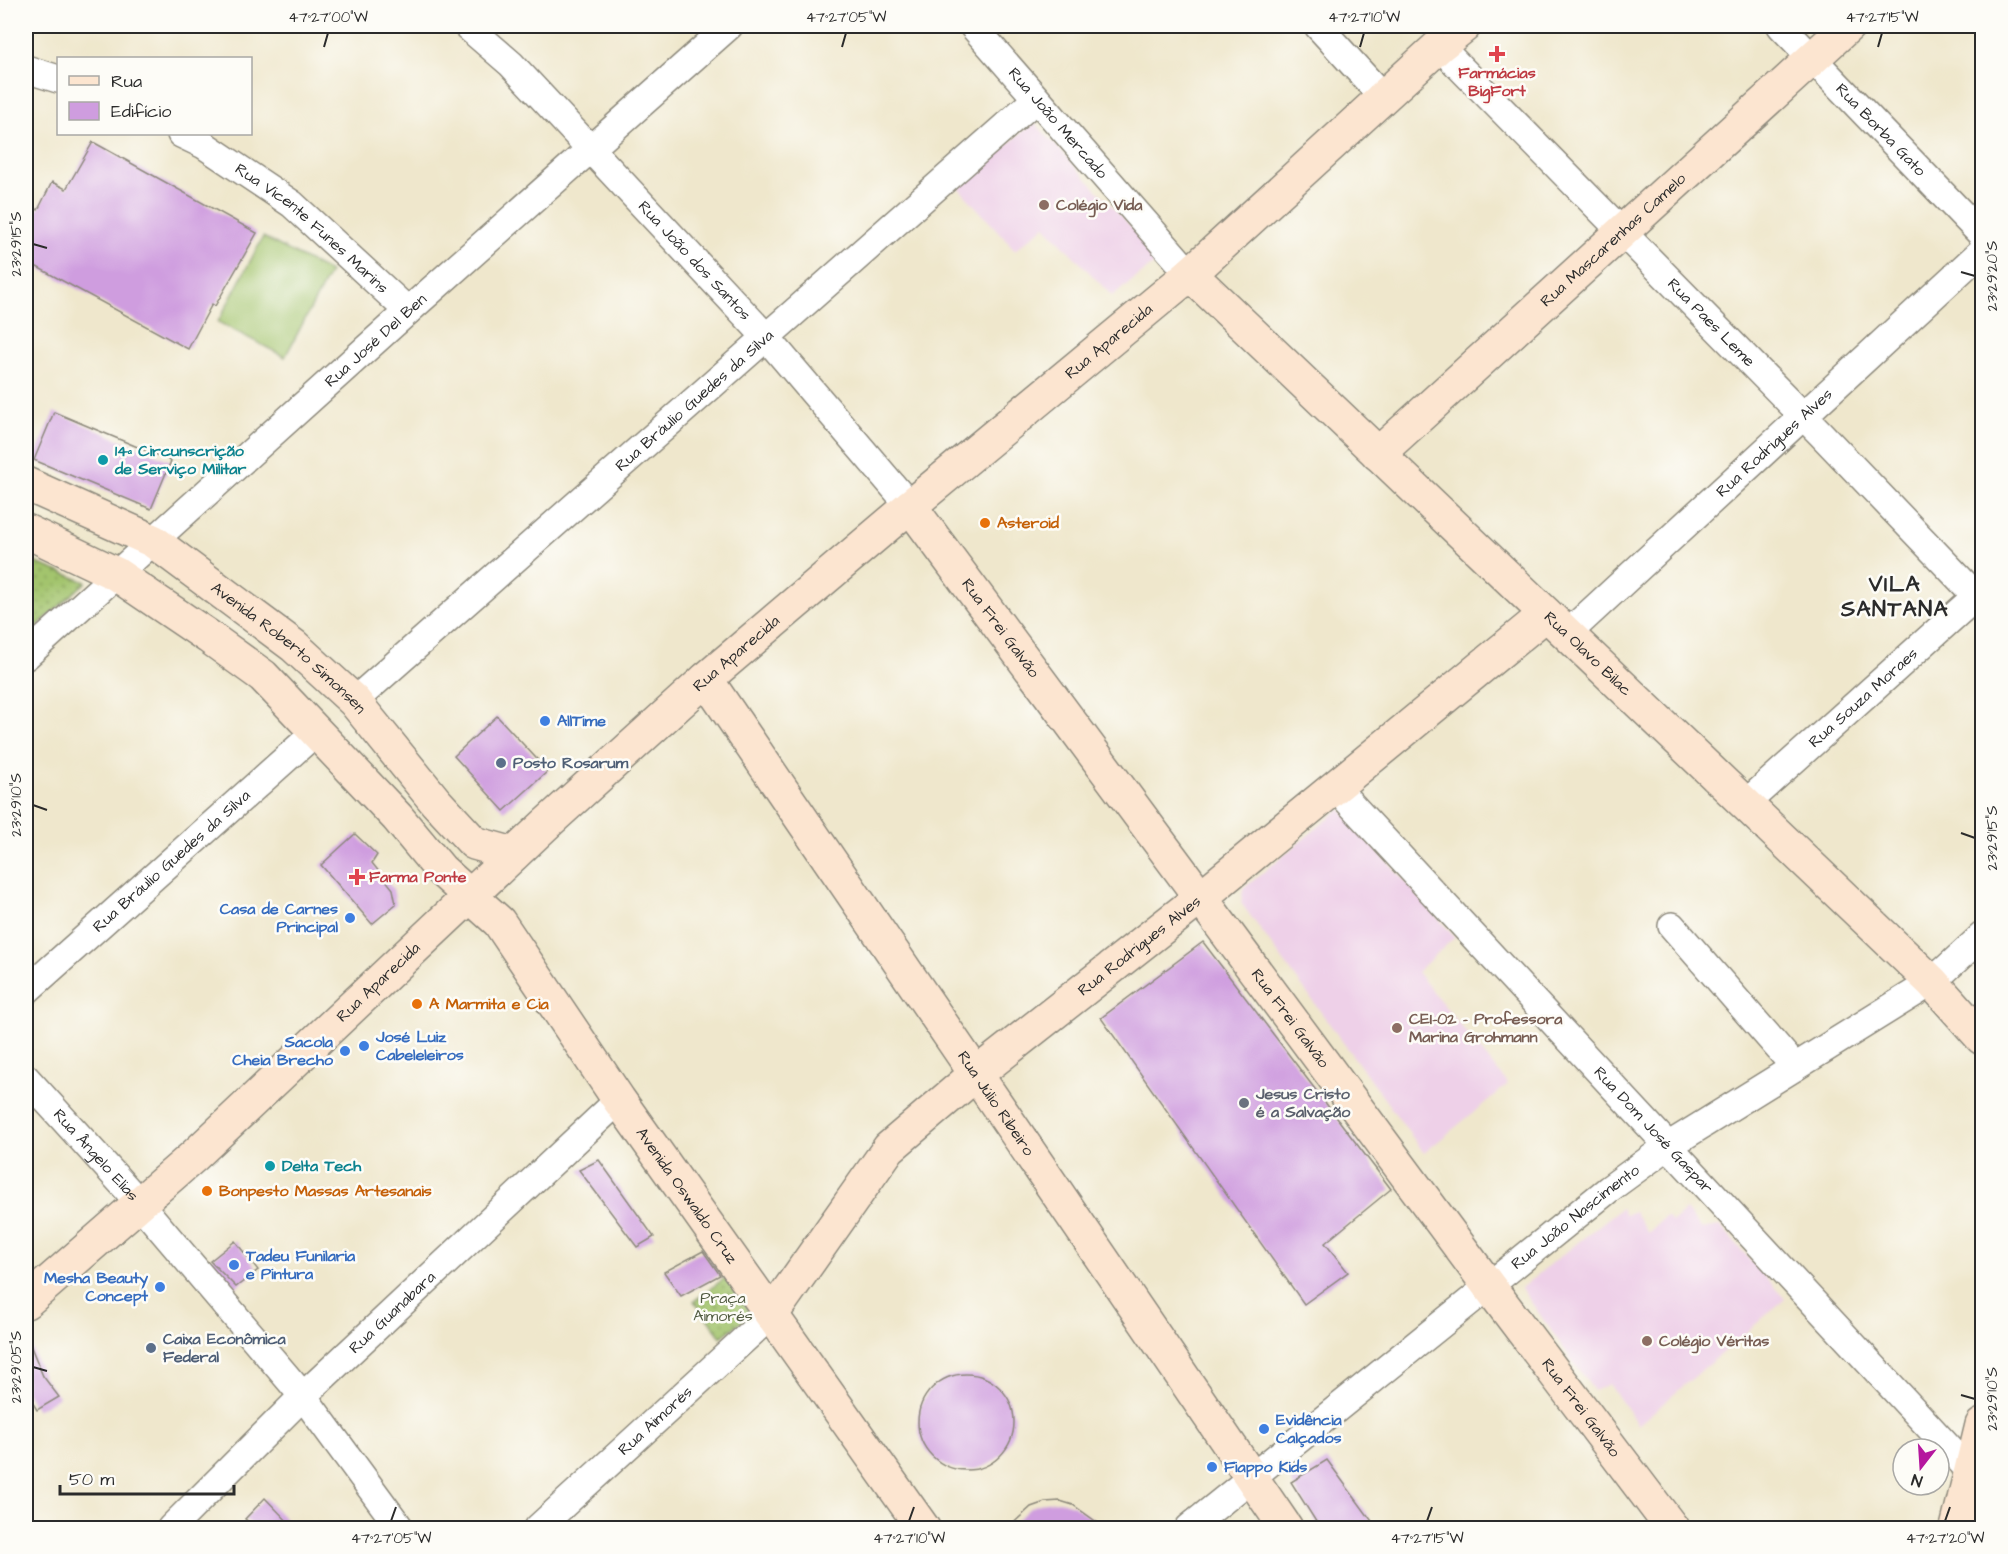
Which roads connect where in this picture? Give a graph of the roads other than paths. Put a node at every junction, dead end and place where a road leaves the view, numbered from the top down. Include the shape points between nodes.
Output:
1 (466, 26) edge
2 (729, 26) edge
3 (973, 26) edge
4 (1318, 26) edge
5 (1781, 26) edge
6 (1848, 26) edge
7 (1452, 36) edge
8 (1812, 58) junction
9 (26, 69) edge
10 (57, 79) edge
11 (1383, 97) junction
12 (1036, 99) junction
13 (183, 135) edge
14 (590, 149) junction
15 (1622, 232) junction
16 (1983, 235) edge
17 (1983, 251) edge
18 (1190, 274) junction
19 (408, 310) junction
20 (766, 337) junction
21 (1802, 417) junction
22 (1378, 454) junction
23 (26, 484) edge
24 (910, 506) junction
25 (26, 531) edge
26 (153, 541) junction
27 (117, 574) junction
28 (1981, 596) edge
29 (1557, 624) junction
30 (26, 657) edge
31 (706, 679) junction
32 (354, 701) junction
33 (317, 730) junction
34 (1335, 788) junction
35 (1745, 804) junction
36 (514, 854) junction
37 (470, 897) junction
38 (1200, 898) junction
39 (1672, 926) dead end
40 (1983, 936) edge
41 (1932, 982) junction
42 (26, 991) edge
43 (1983, 1038) edge
44 (1795, 1067) junction
45 (976, 1074) junction
46 (26, 1078) edge
47 (619, 1100) junction
48 (1668, 1146) junction
49 (140, 1204) junction
50 (1488, 1286) junction
51 (26, 1302) edge
52 (772, 1314) junction
53 (303, 1396) junction
54 (1978, 1447) edge
55 (1252, 1478) junction
56 (171, 1528) edge
57 (400, 1528) edge
58 (538, 1528) edge
59 (923, 1528) edge
60 (1189, 1528) edge
61 (1286, 1528) edge
62 (1672, 1528) edge
63 (1957, 1528) edge

1 - 14 street, Rua João dos Santos via 511,64
2 - 14 street, Rua José Del Ben
3 - 12 street, Rua João Mercado
4 - 11 street
5 - 8 street, Rua Borba Gato
6 - 8 main road, Rua Mascarenhas Camelo
7 - 11 main road, Rua Aparecida
7 - 15 street, Rua Paes Leme
8 - 15 main road, Rua Mascarenhas Camelo
8 - 16 street, Rua Borba Gato
9 - 10 street
11 - 18 main road, Rua Aparecida
12 - 18 street, Rua João Mercado
12 - 20 street, Rua Bráulio Guedes da Silva
13 - 19 street, Rua Vicente Funes Marins via 292,204
14 - 19 street, Rua José Del Ben
14 - 20 street, Rua João dos Santos
15 - 21 street, Rua Paes Leme
15 - 22 main road, Rua Mascarenhas Camelo
17 - 21 street, Rua Rodrigues Alves
18 - 22 main road, Rua Olavo Bilac
18 - 24 main road, Rua Aparecida
19 - 26 street, Rua José Del Ben
20 - 24 street, Rua João dos Santos
20 - 32 street, Rua Bráulio Guedes da Silva
21 - 28 street, Rua Paes Leme
21 - 29 street, Rua Rodrigues Alves
22 - 29 main road, Rua Olavo Bilac
23 - 26 main road, Avenida Roberto Simonsen
24 - 31 main road, Rua Aparecida
24 - 38 main road, Rua Frei Galvão
25 - 27 main road
26 - 27 street, Rua José Del Ben
26 - 32 main road, Avenida Roberto Simonsen via 294,646
27 - 30 street, Rua José Del Ben
27 - 33 main road via 263,676
28 - 35 street, Rua Souza Moraes
29 - 34 main road, Rua Rodrigues Alves
29 - 35 main road, Rua Olavo Bilac
31 - 36 main road, Rua Aparecida
31 - 45 main road, Rua Júlio Ribeiro
32 - 36 main road, Avenida Roberto Simonsen via 474,843
33 - 37 main road via 441,870
33 - 42 street, Rua Bráulio Guedes da Silva
34 - 38 main road, Rua Rodrigues Alves
34 - 48 street, Rua Dom José Gaspar
35 - 41 main road, Rua Olavo Bilac
36 - 37 main road, Rua Aparecida
37 - 47 main road, Avenida Oswaldo Cruz via 499,922
37 - 49 main road, Rua Aparecida
38 - 45 main road, Rua Rodrigues Alves
38 - 50 main road, Rua Frei Galvão
39 - 44 street
40 - 41 street, Rua João Nascimento
41 - 43 main road, Rua Olavo Bilac
41 - 44 street, Rua João Nascimento
44 - 48 street, Rua João Nascimento
45 - 52 main road, Rua Rodrigues Alves via 889,1148
45 - 55 main road, Rua Júlio Ribeiro
46 - 49 street, Rua Ângelo Elias
47 - 52 main road, Avenida Oswaldo Cruz
47 - 53 street, Rua Guanabara
48 - 50 street, Rua João Nascimento
48 - 54 street, Rua Dom José Gaspar
49 - 51 main road, Rua Aparecida
49 - 53 street, Rua Ângelo Elias
50 - 55 street, Rua João Nascimento
50 - 62 main road, Rua Frei Galvão
52 - 58 street, Rua Aimorés
52 - 59 main road, Avenida Oswaldo Cruz
53 - 56 street, Rua Guanabara
53 - 57 street, Rua Ângelo Elias
54 - 63 main road
55 - 60 street, Rua João Nascimento
55 - 61 main road, Rua Júlio Ribeiro

